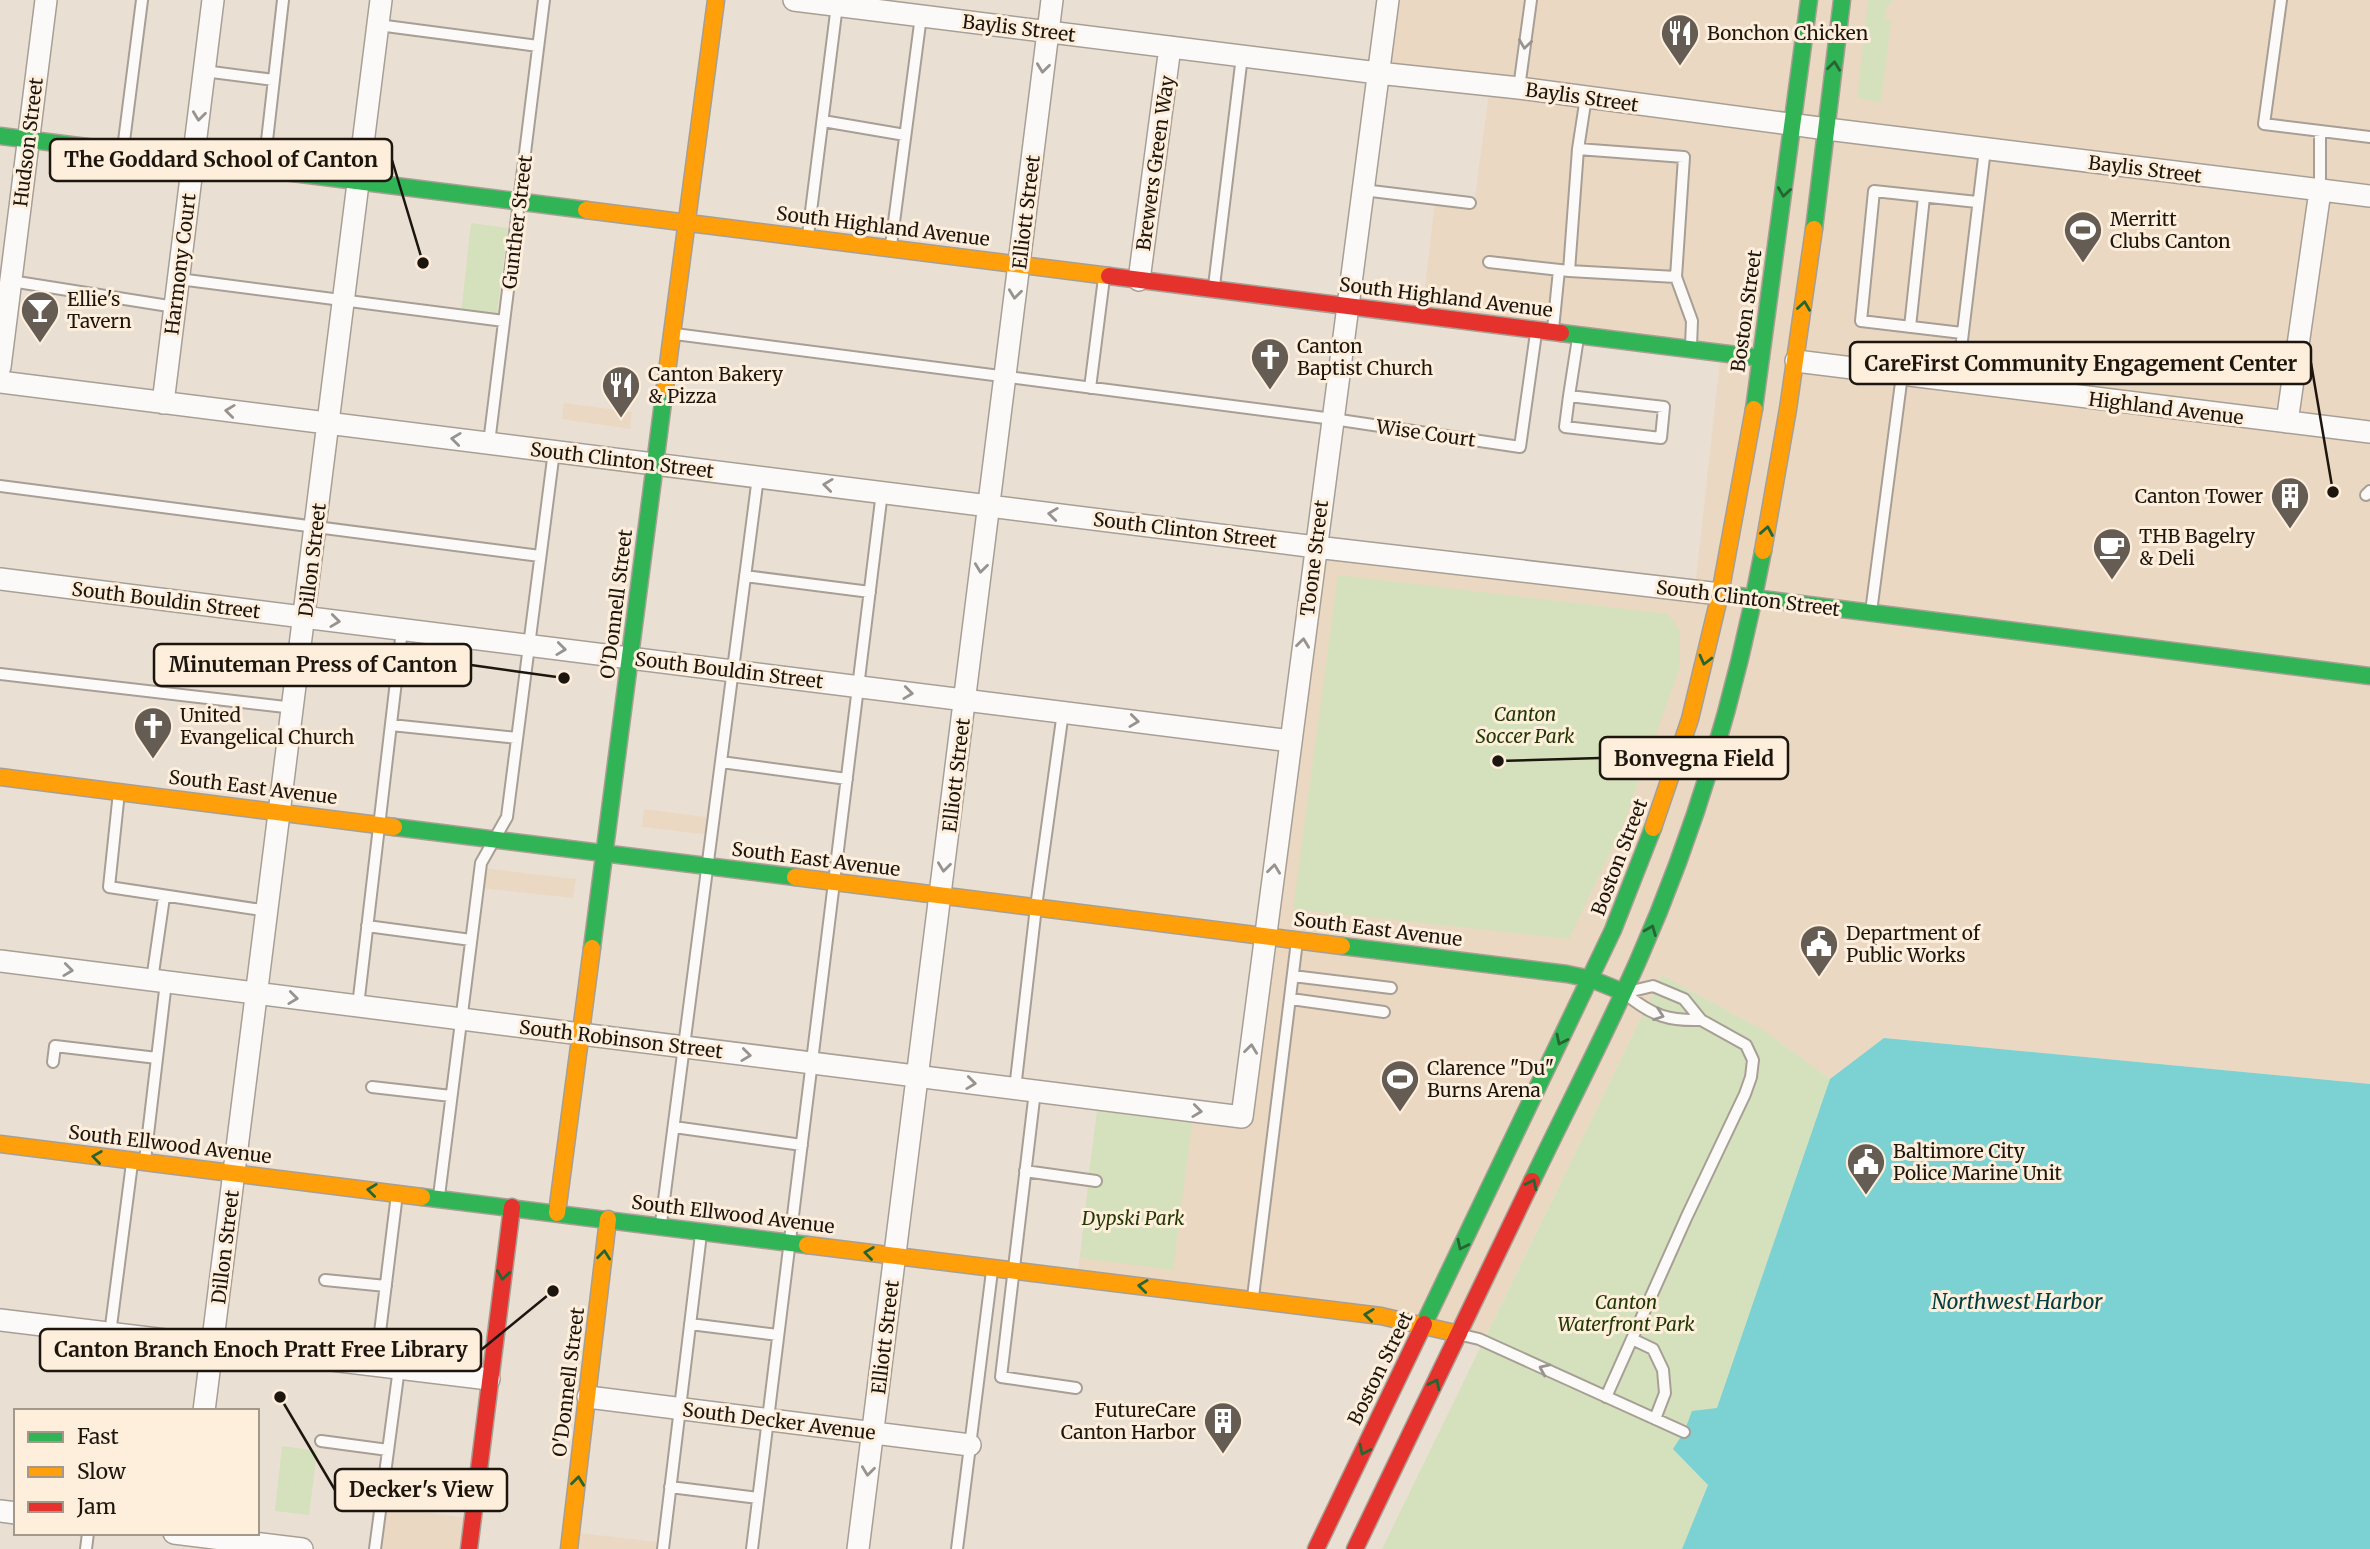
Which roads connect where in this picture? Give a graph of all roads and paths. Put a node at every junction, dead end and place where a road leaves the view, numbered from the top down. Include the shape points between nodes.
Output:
1 (46, 0) edge
2 (142, 0) edge
3 (213, 0) edge
4 (283, 0) edge
5 (381, 0) edge
6 (544, 0) edge
7 (716, 0) edge
8 (794, 0) edge
9 (1052, 0) edge
10 (1388, 0) edge
11 (1531, 0) edge
12 (1809, 0) edge
13 (1842, 0) edge
14 (2281, 0) edge
15 (837, 5) junction
16 (921, 16) junction
17 (378, 25) junction
18 (1048, 32) junction
19 (538, 46) junction
20 (1170, 47) junction
21 (1242, 56) junction
22 (204, 71) junction
23 (1378, 73) junction
24 (274, 80) junction
25 (1519, 88) junction
26 (1586, 97) junction
27 (822, 121) junction
28 (1793, 124) junction
29 (1827, 129) junction
30 (2320, 131) junction
31 (905, 135) junction
32 (0, 136) edge
33 (2370, 137) edge
34 (28, 140) junction
35 (1578, 149) junction
36 (1985, 149) junction
37 (123, 152) junction
38 (193, 161) junction
39 (264, 169) junction
40 (359, 181) junction
41 (1363, 190) junction
42 (2320, 191) junction
43 (2370, 196) edge
44 (1924, 197) junction
45 (519, 202) junction
46 (1977, 202) junction
47 (1470, 204) dead end
48 (687, 223) junction
49 (808, 238) junction
50 (890, 248) junction
51 (1489, 262) dead end
52 (1019, 265) junction
53 (1564, 270) junction
54 (1104, 275) junction
55 (1676, 276) junction
56 (179, 279) junction
57 (1139, 280) junction
58 (11, 281) junction
59 (1214, 289) junction
60 (344, 300) junction
61 (1348, 306) junction
62 (175, 307) junction
63 (504, 321) junction
64 (1910, 327) junction
65 (1544, 331) junction
66 (1962, 333) junction
67 (672, 334) junction
68 (1579, 335) junction
69 (1690, 349) junction
70 (1761, 358) junction
71 (1796, 361) junction
72 (0, 367) edge
73 (1902, 375) junction
74 (1005, 377) junction
75 (0, 382) edge
76 (1957, 382) junction
77 (1090, 388) junction
78 (1569, 396) junction
79 (163, 402) junction
80 (1333, 419) junction
81 (2287, 422) junction
82 (329, 423) junction
83 (2370, 432) edge
84 (489, 443) junction
85 (554, 451) junction
86 (655, 464) junction
87 (758, 477) junction
88 (0, 486) edge
89 (882, 492) junction
90 (989, 506) junction
91 (316, 527) junction
92 (1316, 547) junction
93 (540, 556) junction
94 (745, 576) junction
95 (0, 579) edge
96 (870, 592) junction
97 (1720, 594) junction
98 (1754, 598) junction
99 (1871, 613) junction
100 (305, 618) junction
101 (402, 630) junction
102 (529, 645) junction
103 (630, 658) junction
104 (733, 671) junction
105 (0, 674) edge
106 (2370, 676) edge
107 (858, 687) junction
108 (965, 701) junction
109 (293, 708) junction
110 (1063, 712) junction
111 (391, 725) junction
112 (517, 738) junction
113 (1291, 741) junction
114 (721, 762) junction
115 (0, 777) edge
116 (847, 779) junction
117 (119, 792) junction
118 (281, 812) junction
119 (379, 825) junction
120 (494, 839) junction
121 (604, 853) junction
122 (708, 866) junction
123 (834, 882) junction
124 (941, 895) junction
125 (164, 897) junction
126 (1036, 907) junction
127 (268, 911) junction
128 (368, 926) junction
129 (1265, 936) junction
130 (471, 940) junction
131 (1298, 941) junction
132 (0, 961) edge
133 (1293, 976) junction
134 (1591, 979) junction
135 (159, 981) junction
136 (1391, 988) dead end
137 (1623, 992) junction
138 (257, 993) junction
139 (1291, 999) junction
140 (358, 1006) junction
141 (1384, 1012) dead end
142 (461, 1019) junction
143 (1701, 1020) junction
144 (581, 1034) junction
145 (684, 1047) junction
146 (157, 1058) junction
147 (53, 1062) dead end
148 (812, 1063) junction
149 (918, 1076) junction
150 (372, 1087) dead end
151 (1025, 1090) junction
152 (452, 1096) junction
153 (1242, 1117) joint
154 (674, 1127) junction
155 (0, 1144) edge
156 (802, 1145) junction
157 (139, 1162) junction
158 (1025, 1171) junction
159 (235, 1174) junction
160 (1097, 1181) dead end
161 (397, 1194) junction
162 (439, 1198) junction
163 (512, 1207) junction
164 (557, 1213) junction
165 (608, 1219) junction
166 (661, 1226) junction
167 (702, 1231) junction
168 (789, 1243) junction
169 (896, 1257) junction
170 (992, 1268) junction
171 (1014, 1271) junction
172 (325, 1280) dead end
173 (386, 1286) junction
174 (1253, 1300) junction
175 (0, 1320) edge
176 (690, 1324) junction
177 (1424, 1325) junction
178 (110, 1334) junction
179 (1460, 1334) junction
180 (778, 1335) junction
181 (1632, 1339) junction
182 (213, 1346) junction
183 (376, 1365) junction
184 (398, 1368) junction
185 (489, 1379) junction
186 (1076, 1388) dead end
187 (589, 1397) junction
188 (1606, 1397) junction
189 (204, 1409) edge
190 (680, 1409) junction
191 (1655, 1419) junction
192 (768, 1420) junction
193 (1684, 1432) dead end
194 (873, 1433) junction
195 (321, 1441) dead end
196 (970, 1445) junction
197 (388, 1450) junction
198 (670, 1487) junction
199 (758, 1498) junction
200 (185, 1538) edge
201 (294, 1548) edge
202 (375, 1549) edge
203 (469, 1549) edge
204 (569, 1549) edge
205 (663, 1549) edge
206 (752, 1549) edge
207 (858, 1549) edge
208 (957, 1549) edge
209 (1316, 1549) edge
210 (1355, 1549) edge

1 - 34 street, Hudson Street
2 - 37 lane
3 - 22 street, Harmony Court
4 - 24 lane
5 - 17 street, Dillon Street
6 - 19 lane, Gunther Street
7 - 48 street, O'Donnell Street
8 - 15 street, Baylis Street
9 - 18 street, Elliott Street
10 - 23 street, Toone Street
11 -> 25 lane
12 - 28 street, Boston Street
29 -> 13 street
14 - 30 lane via 2264,124
15 - 16 street, Baylis Street
15 - 27 lane
16 - 18 street, Baylis Street
16 - 31 lane
17 - 19 lane
17 - 40 street, Dillon Street
18 - 20 street, Baylis Street
18 -> 52 street, Elliott Street
19 - 45 lane, Gunther Street
20 - 21 street, Baylis Street
20 - 57 street, Brewers Green Way
21 - 23 street, Baylis Street
21 - 59 lane
22 - 24 lane
22 -> 38 street, Harmony Court
23 - 25 street, Baylis Street
23 - 41 street, Toone Street
24 - 39 lane
25 - 26 street, Baylis Street
26 - 28 street, Baylis Street
26 - 35 lane
27 - 31 lane
27 - 49 lane
28 - 29 street, Baylis Street
28 -> 70 street, Boston Street
29 - 36 street, Baylis Street
71 -> 29 street
30 - 33 lane
30 - 42 lane
31 - 50 lane
32 - 34 street, South Highland Avenue
34 - 37 street, South Highland Avenue
34 - 58 street, Hudson Street
35 - 53 lane
35 - 55 lane via 1684,157
36 - 42 street, Baylis Street
36 - 46 lane
37 - 38 street, South Highland Avenue
38 - 39 street, South Highland Avenue
38 - 56 street, Harmony Court
39 - 40 street, South Highland Avenue
40 - 45 street, South Highland Avenue
40 - 60 street, Dillon Street
41 - 47 lane
41 - 61 street, Toone Street
42 - 43 street, Baylis Street
42 - 81 street
44 - 46 lane
44 - 64 lane
44 - 64 lane via 1874,191 1861,321
45 - 48 street, South Highland Avenue
45 - 63 lane, Gunther Street
46 - 66 lane
48 - 49 street, South Highland Avenue
48 - 67 street, O'Donnell Street
49 - 50 street, South Highland Avenue
50 - 52 street, South Highland Avenue
51 - 53 lane
52 - 54 street, South Highland Avenue
52 -> 74 street, Elliott Street
53 - 55 lane
53 - 65 lane
54 - 57 street, South Highland Avenue
54 - 77 lane
55 - 69 lane via 1692,321
56 - 60 lane
56 - 62 street, Harmony Court
57 - 59 street, South Highland Avenue
58 - 62 lane
58 - 72 street, Hudson Street
59 - 61 street, South Highland Avenue
60 - 63 lane
60 - 82 street, Dillon Street
61 - 65 street, South Highland Avenue
61 - 80 street, Toone Street
62 - 79 street, Harmony Court
63 - 84 lane, Gunther Street
64 - 66 lane
65 - 68 street, South Highland Avenue
65 - 80 lane, Wise Court via 1520,447
66 - 76 lane
67 - 74 lane, Wise Court
67 - 86 street, O'Donnell Street
68 - 69 street, South Highland Avenue
68 - 78 lane
69 - 70 street, South Highland Avenue
70 - 97 street, Boston Street
71 - 73 street, Highland Avenue
98 -> 71 street
73 - 76 street, Highland Avenue
73 - 99 lane
74 - 77 lane, Wise Court
74 - 90 street, Elliott Street
75 - 79 street, South Clinton Street
76 - 81 street, Highland Avenue
77 - 80 lane, Wise Court
78 - 78 lane via 1664,407 1661,438 1565,427
82 -> 79 street, South Clinton Street
80 - 92 street, Toone Street
81 - 83 street, Highland Avenue
84 -> 82 street, South Clinton Street
82 - 91 street, Dillon Street
84 - 85 street, South Clinton Street
85 - 86 street, South Clinton Street
85 - 93 lane
86 - 87 street, South Clinton Street
86 - 103 street, O'Donnell Street
89 -> 87 street, South Clinton Street
87 - 94 lane
88 - 91 lane
89 - 90 street, South Clinton Street
89 - 96 lane
92 -> 90 street, South Clinton Street
90 -> 108 street, Elliott Street
91 - 93 lane
91 - 100 street, Dillon Street
92 - 97 street, South Clinton Street
113 -> 92 street, Toone Street
93 - 102 lane
94 - 96 lane
94 - 104 lane
95 - 100 street, South Bouldin Street
96 - 107 lane
97 - 98 street, South Clinton Street
97 -> 134 street, Boston Street via 1686,731 1640,862
98 - 99 street, South Clinton Street
137 -> 98 street via 1661,904 1710,768
99 - 106 street, South Clinton Street
100 -> 101 street, South Bouldin Street
100 - 109 street, Dillon Street
101 - 102 street, South Bouldin Street
101 - 111 lane
102 -> 103 street, South Bouldin Street
102 - 112 lane
103 - 104 street, South Bouldin Street
103 - 121 street, O'Donnell Street
104 - 107 street, South Bouldin Street
104 - 114 lane
105 - 109 lane
107 -> 108 street, South Bouldin Street
107 - 116 lane
108 - 110 street, South Bouldin Street
108 -> 124 street, Elliott Street
109 - 118 street, Dillon Street
110 -> 113 street, South Bouldin Street
110 - 126 lane
111 - 112 lane
111 - 119 lane
112 - 120 lane via 507,817
129 -> 113 street, Toone Street
114 - 116 lane
114 - 122 lane
115 - 117 street, South East Avenue
116 - 123 lane
117 - 118 street, South East Avenue
117 - 125 lane via 109,887
118 - 119 street, South East Avenue
118 - 127 street, Dillon Street
119 - 120 street, South East Avenue
119 - 128 lane
120 - 121 street, South East Avenue
120 - 130 lane via 481,863
121 - 122 street, South East Avenue
121 - 144 street, O'Donnell Street
122 - 123 street, South East Avenue
122 - 145 lane
123 - 124 street, South East Avenue
123 - 148 lane
124 - 126 street, South East Avenue
124 - 149 street, Elliott Street
125 - 127 lane
125 - 135 lane
126 - 129 street, South East Avenue
126 - 151 lane
127 - 138 street, Dillon Street
128 - 130 lane
128 - 140 lane
129 - 131 street, South East Avenue
153 -> 129 street, Toone Street
130 - 142 lane
131 - 133 lane
131 - 134 street, South East Avenue
132 -> 135 street, South Robinson Street
133 - 136 lane
133 - 139 lane
134 - 137 street, South East Avenue
134 -> 177 street, Boston Street
135 - 138 street, South Robinson Street
135 - 146 lane
137 -> 143 lane via 1646,1010 1674,1021
137 - 143 lane via 1653,986 1684,999
179 -> 137 street
138 -> 140 street, South Robinson Street
138 - 159 street, Dillon Street
139 - 141 lane
139 - 174 lane
140 - 142 street, South Robinson Street
142 - 144 street, South Robinson Street
142 - 152 lane
143 - 181 lane via 1746,1045 1753,1060 1751,1077
144 - 145 street, South Robinson Street
144 - 164 street, O'Donnell Street
145 -> 148 street, South Robinson Street
145 - 154 lane
146 - 147 lane via 55,1046
146 - 157 lane
148 - 149 street, South Robinson Street
148 - 156 lane
149 -> 151 street, South Robinson Street
149 - 169 street, Elliott Street
150 - 152 lane
151 -> 153 street, South Robinson Street
151 - 158 lane
152 - 162 lane
154 - 156 lane
154 - 166 lane
157 -> 155 street, South Ellwood Avenue
156 - 168 lane
157 - 159 street, South Ellwood Avenue
157 - 178 lane
158 - 160 lane
158 - 171 lane
161 -> 159 street, South Ellwood Avenue
159 - 182 street, Dillon Street
161 - 162 street, South Ellwood Avenue
161 - 173 lane
162 - 163 street, South Ellwood Avenue
163 - 164 street, South Ellwood Avenue
163 -> 185 street
164 - 165 street, South Ellwood Avenue
165 - 166 street, South Ellwood Avenue
187 -> 165 street, O'Donnell Street
166 - 167 street, South Ellwood Avenue
167 - 168 street, South Ellwood Avenue
167 - 176 lane
169 -> 168 street, South Ellwood Avenue
168 - 180 lane
169 - 170 street, South Ellwood Avenue
169 - 194 street, Elliott Street
170 - 171 street, South Ellwood Avenue
170 - 196 lane
174 -> 171 street, South Ellwood Avenue
171 - 186 lane via 1001,1377
172 - 173 lane
173 - 183 lane
177 -> 174 street, South Ellwood Avenue
175 - 178 street
176 - 180 lane
176 - 190 lane
177 - 179 street, South Ellwood Avenue
177 -> 209 street, Boston Street
178 - 182 street
188 -> 179 lane
210 -> 179 street
180 - 192 lane
181 - 188 lane
181 - 191 lane via 1653,1349 1663,1370 1665,1393
182 - 183 street
182 - 189 street, Dillon Street
183 - 184 street
184 - 185 street
184 - 197 lane
185 - 203 street
187 - 190 street, South Decker Avenue
204 -> 187 street, O'Donnell Street
188 - 191 lane
190 - 192 street, South Decker Avenue
190 - 198 lane
191 - 193 lane
192 - 194 street, South Decker Avenue
192 - 199 lane
194 - 196 street, South Decker Avenue
194 -> 207 street, Elliott Street
195 - 197 lane
196 - 208 lane
197 - 202 lane
198 - 199 lane
198 - 205 lane
199 - 206 lane
200 - 201 street

